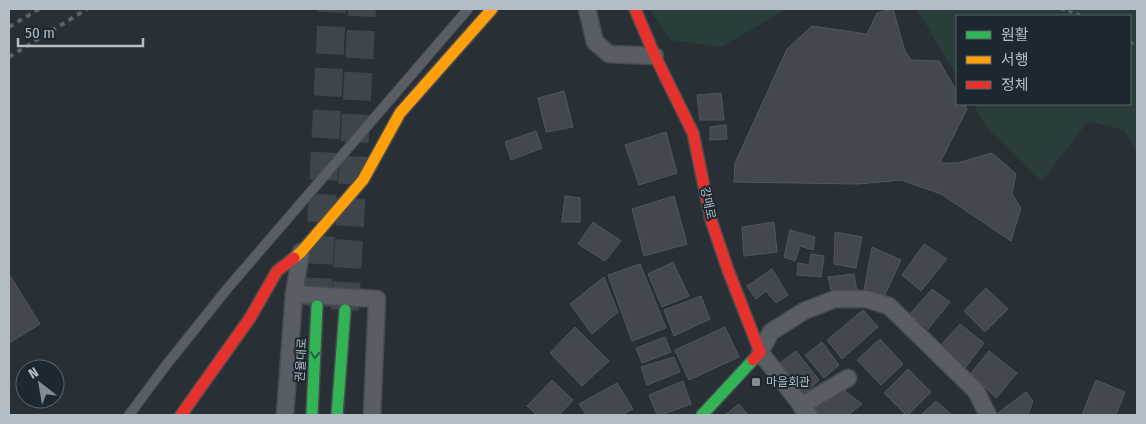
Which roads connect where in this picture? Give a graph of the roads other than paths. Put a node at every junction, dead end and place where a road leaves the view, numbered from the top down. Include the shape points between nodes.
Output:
1 (468, 9) edge
2 (492, 9) edge
3 (587, 9) edge
4 (635, 9) edge
5 (655, 56) junction
6 (301, 252) junction
7 (294, 294) junction
8 (317, 306) tunnel mouth
9 (345, 310) tunnel mouth
10 (760, 352) junction
11 (848, 378) dead end
12 (805, 411) edge
13 (130, 415) edge
14 (181, 415) edge
15 (286, 415) edge
16 (312, 415) edge
17 (337, 415) edge
18 (372, 415) edge
19 (702, 415) edge
20 (988, 415) edge

1 - 13 lane via 227,289
2 - 6 main road via 400,113 364,180
3 - 5 street via 595,42 609,54
4 - 5 main road, 강매로
5 - 10 main road, 강매로 via 693,133 711,220
6 - 7 street
6 - 14 main road via 277,271 250,318
7 - 15 street
7 - 18 street via 377,299
8 -> 16 main road, 권율대로
9 - 17 main road
10 - 12 street, 강매로
10 - 19 main road
10 - 20 street via 772,332 804,311 835,298 866,299 889,306 976,391
11 - 12 street, 강매로

